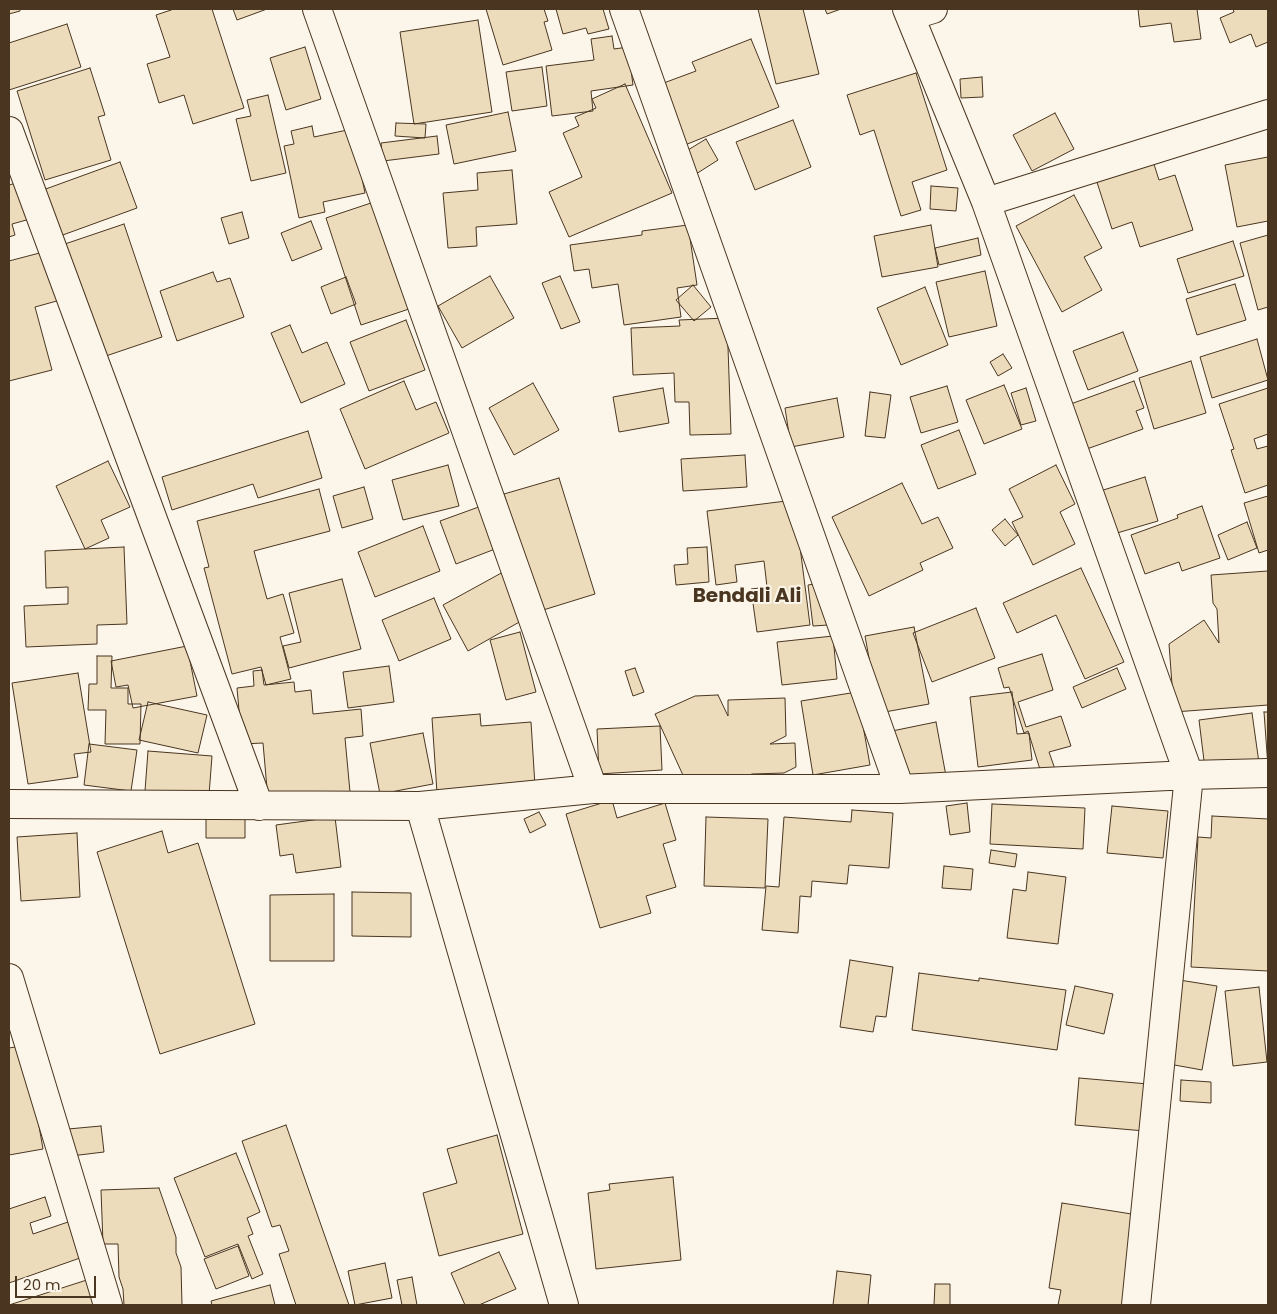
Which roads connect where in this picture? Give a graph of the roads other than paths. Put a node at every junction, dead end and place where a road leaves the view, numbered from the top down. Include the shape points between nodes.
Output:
1 (317, 9) edge
2 (624, 9) edge
3 (916, 11) edge
4 (1268, 114) edge
5 (9, 131) edge
6 (986, 202) junction
7 (1268, 773) edge
8 (1189, 775) junction
9 (593, 789) junction
10 (900, 789) junction
11 (9, 804) edge
12 (259, 806) junction
13 (420, 806) junction
14 (9, 978) edge
15 (108, 1305) edge
16 (564, 1305) edge
17 (1136, 1305) edge

1 - 9 street
2 - 10 street
3 - 6 street
4 - 6 street
5 - 12 street
6 - 8 street
7 - 8 street
8 - 10 street
8 - 17 street
9 - 10 street
9 - 13 street
11 - 12 street
12 - 13 street
13 - 16 street
14 - 15 street

